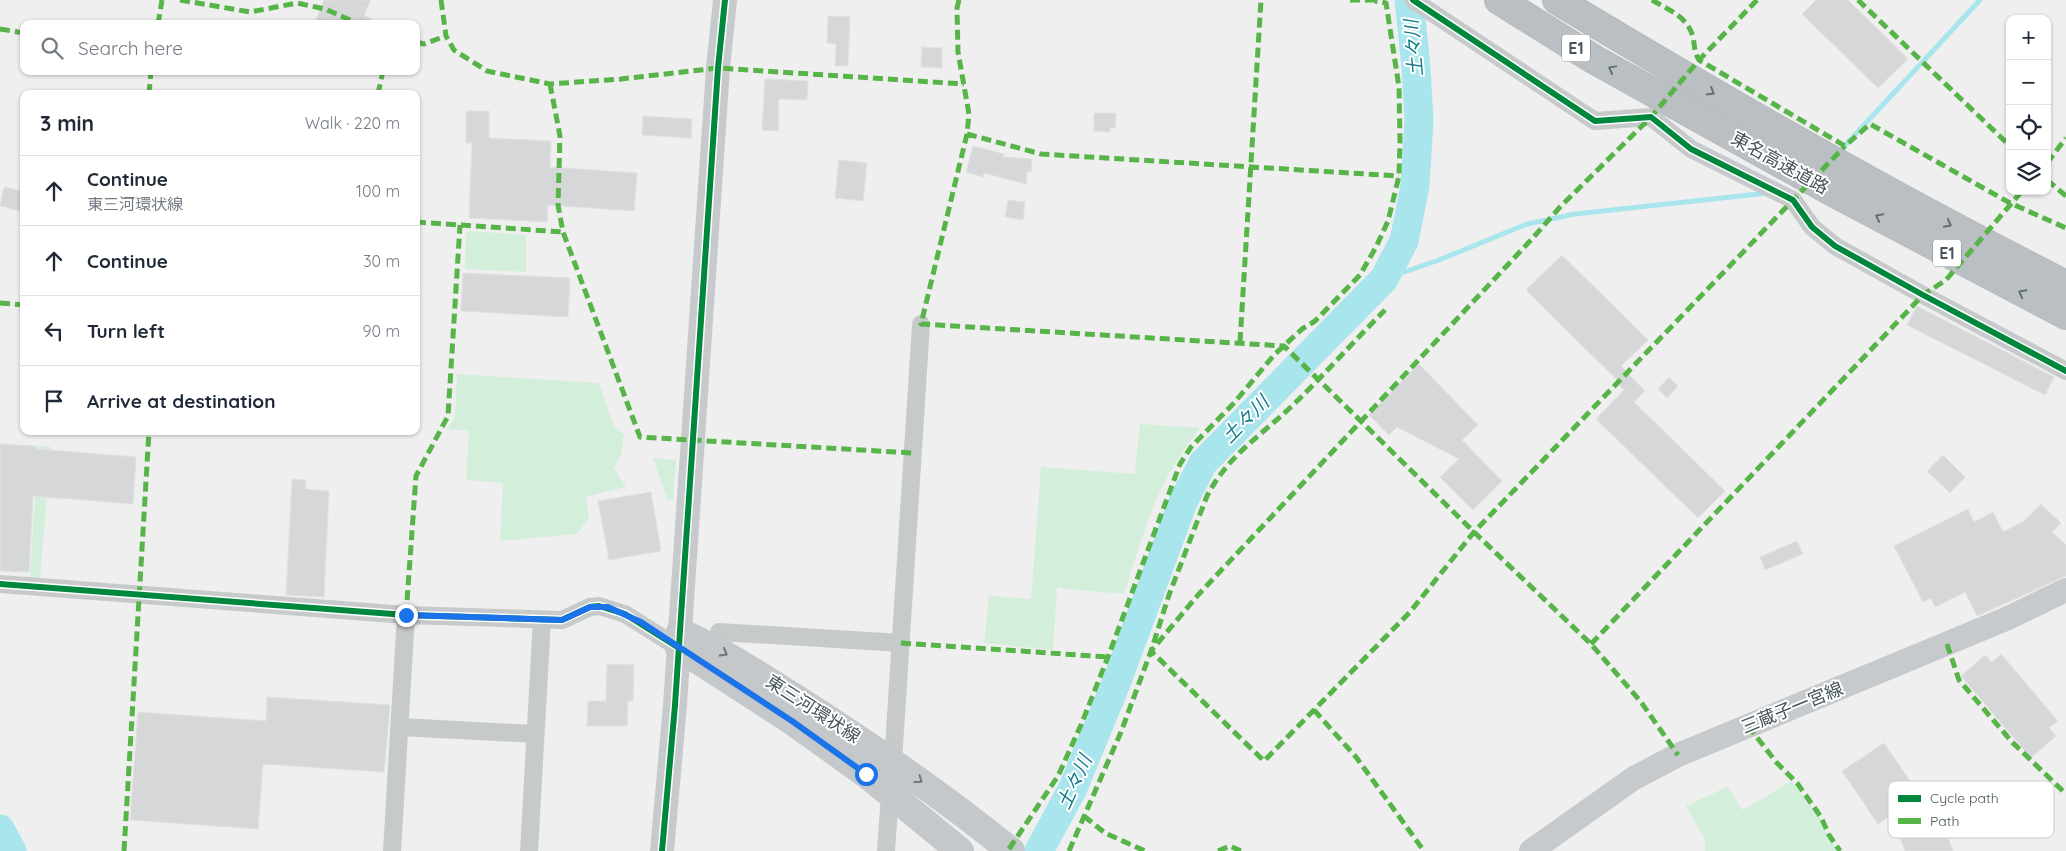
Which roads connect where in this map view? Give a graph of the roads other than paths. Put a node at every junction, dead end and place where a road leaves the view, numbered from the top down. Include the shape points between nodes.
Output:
1 (725, 0) edge
2 (1499, 0) edge
3 (1557, 0) edge
4 (1417, 2) edge
5 (2066, 285) edge
6 (2066, 315) edge
7 (921, 324) dead end
8 (2066, 371) edge
9 (0, 584) edge
10 (2066, 590) edge
11 (406, 615) junction
12 (542, 620) junction
13 (719, 632) dead end
14 (680, 640) junction
15 (900, 643) junction
16 (400, 727) junction
17 (535, 734) junction
18 (893, 762) junction
19 (890, 794) junction
20 (392, 851) edge
21 (529, 851) edge
22 (662, 851) edge
23 (886, 851) edge
24 (960, 851) edge
25 (1011, 851) edge
26 (1531, 851) edge

1 - 14 street
6 -> 2 highway, 東名高速道路 / E1 via 1654,93
3 -> 5 highway, 東名高速道路 / E1 via 1843,168
4 - 8 street via 1595,121 1651,117 1691,149 1793,200 1812,227 1835,246 1922,296
7 - 15 street
9 - 11 street
10 - 26 street, 三蔵子一宮線 via 2006,619 1678,755 1634,778
11 - 12 street
11 - 16 street
12 - 14 street via 562,620 599,606 625,614
12 - 17 street
13 - 15 street
14 -> 18 main road, 東三河環状線 via 709,645 738,661
14 - 19 main road, 東三河環状線
14 - 22 street
15 - 18 street
16 - 17 street
16 - 20 street
17 - 21 street
18 -> 25 main road, 東三河環状線
19 - 23 street
19 - 24 main road, 東三河環状線

